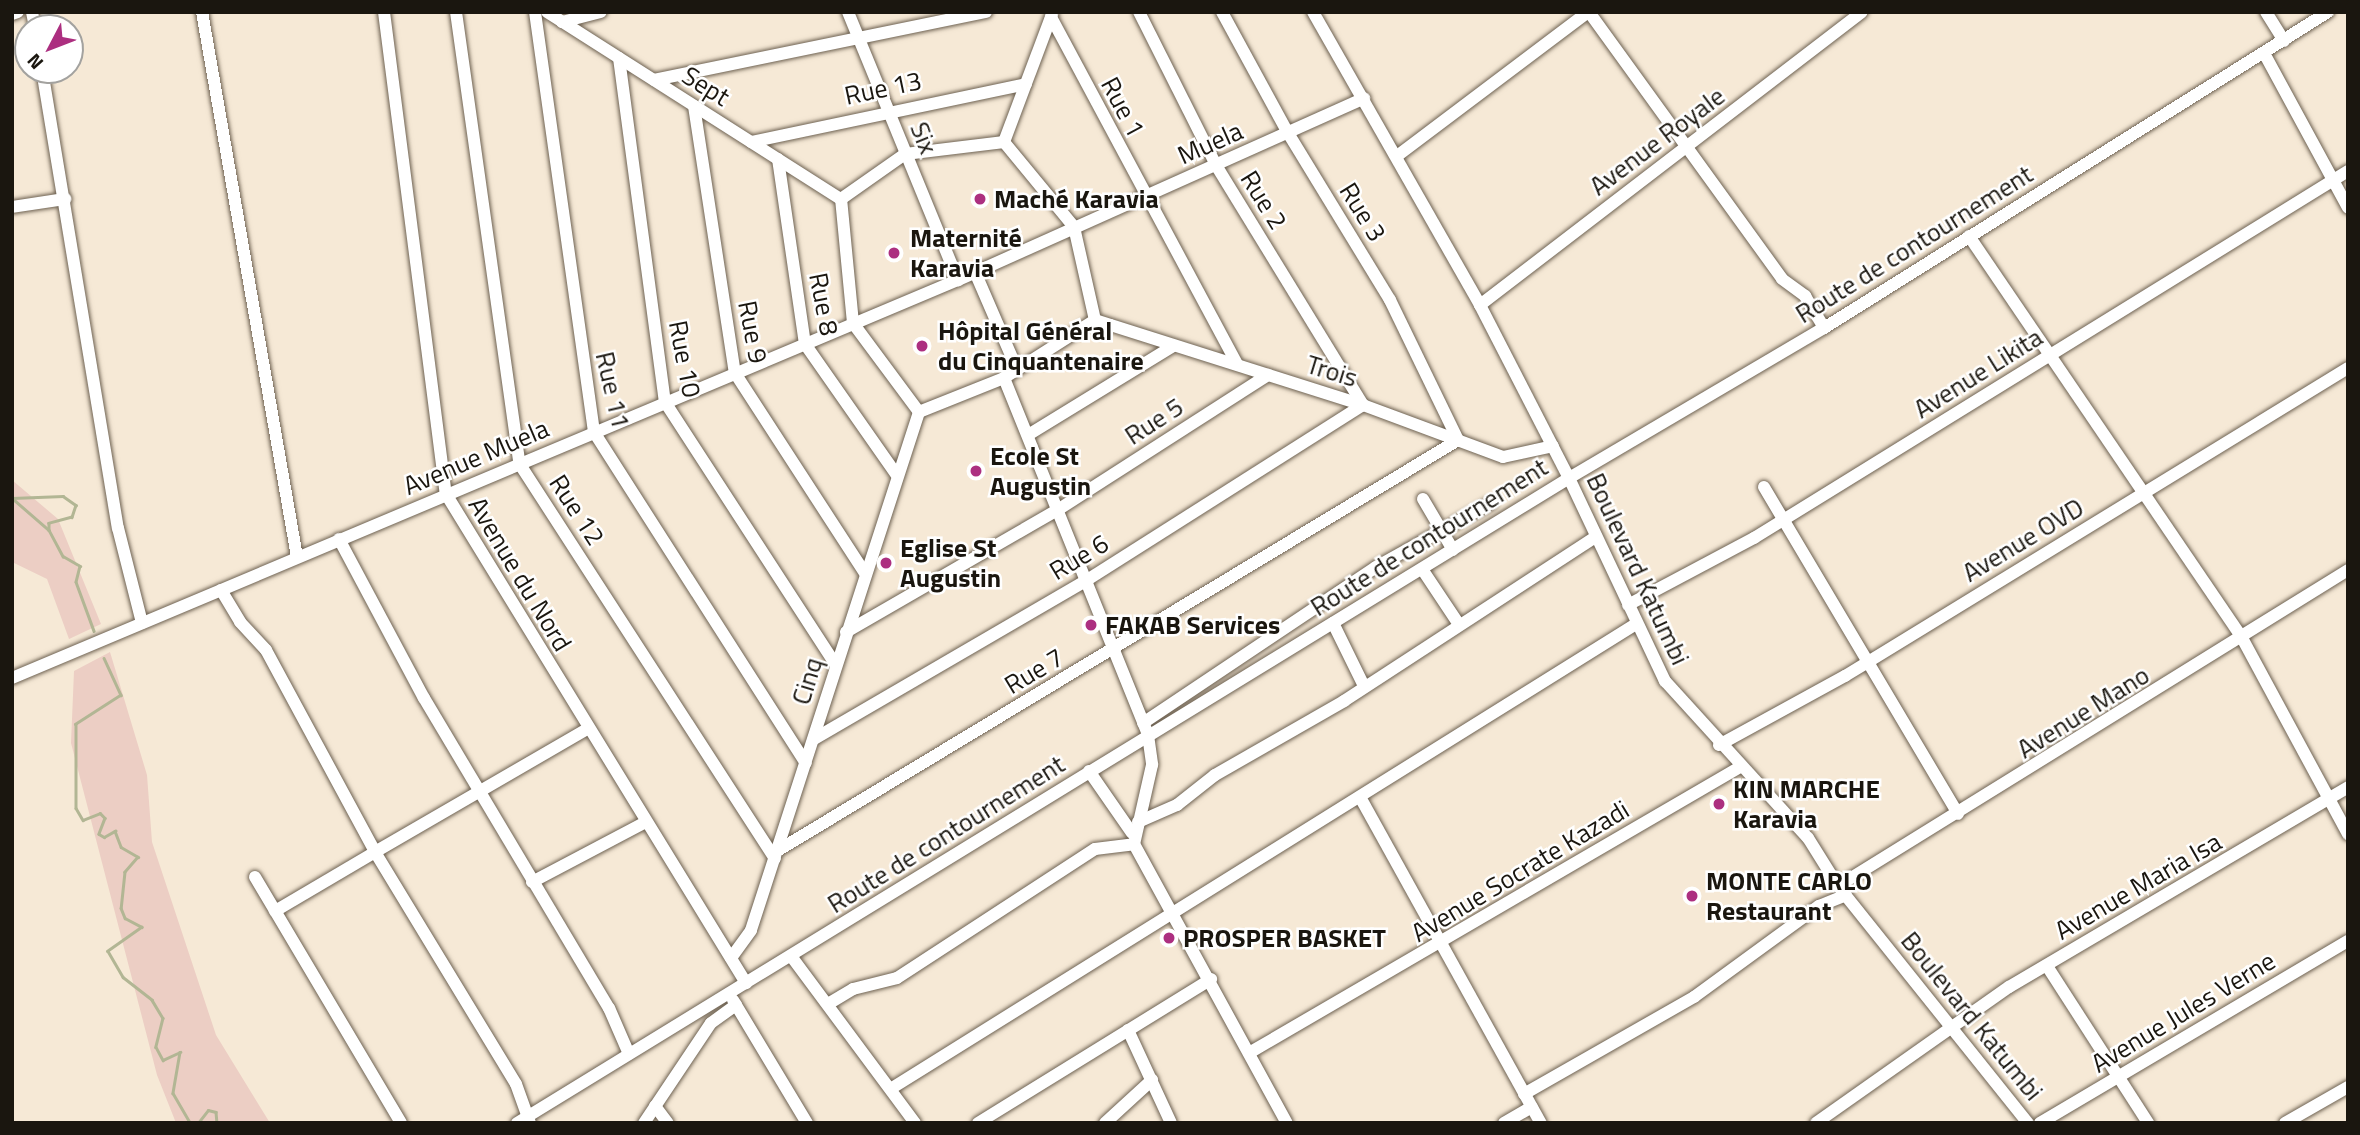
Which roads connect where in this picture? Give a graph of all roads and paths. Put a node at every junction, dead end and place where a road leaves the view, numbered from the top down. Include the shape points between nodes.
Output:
1 (18, 12) edge
2 (202, 12) edge
3 (384, 12) edge
4 (456, 12) edge
5 (535, 12) edge
6 (547, 12) edge
7 (601, 12) edge
8 (848, 12) edge
9 (986, 12) edge
10 (1139, 12) edge
11 (1223, 12) edge
12 (1588, 12) edge
13 (1861, 12) edge
14 (2266, 12) edge
15 (2328, 12) edge
16 (1316, 13) edge
17 (12, 14) edge
18 (1051, 15) edge
19 (562, 22) junction
20 (857, 36) junction
21 (2284, 41) junction
22 (2264, 53) junction
23 (620, 58) junction
24 (654, 80) junction
25 (44, 84) edge
26 (1026, 85) junction
27 (1364, 98) junction
28 (694, 106) junction
29 (888, 109) junction
30 (1288, 133) junction
31 (751, 142) junction
32 (1004, 142) junction
33 (1687, 147) junction
34 (905, 155) junction
35 (1397, 156) junction
36 (778, 159) junction
37 (1216, 165) junction
38 (2348, 171) edge
39 (2331, 180) junction
40 (1144, 196) junction
41 (65, 199) junction
42 (841, 199) junction
43 (12, 207) edge
44 (2348, 208) edge
45 (1074, 227) junction
46 (1969, 236) junction
47 (975, 272) junction
48 (958, 280) junction
49 (1480, 305) junction
50 (1095, 320) junction
51 (853, 323) junction
52 (1824, 328) junction
53 (805, 344) junction
54 (1173, 346) junction
55 (2051, 353) junction
56 (1237, 364) junction
57 (2348, 368) edge
58 (1017, 369) junction
59 (735, 373) junction
60 (1268, 375) junction
61 (1004, 378) junction
62 (665, 402) junction
63 (1363, 405) junction
64 (919, 412) junction
65 (594, 432) junction
66 (1028, 435) junction
67 (1458, 440) junction
68 (1553, 446) junction
69 (519, 463) junction
70 (896, 474) junction
71 (1569, 478) junction
72 (1764, 487) dead end
73 (446, 494) junction
74 (2143, 494) junction
75 (1423, 499) dead end
76 (1491, 503) dead end
77 (1056, 511) junction
78 (1784, 520) junction
79 (1442, 529) junction
80 (1596, 537) junction
81 (339, 539) junction
82 (1453, 550) junction
83 (296, 557) junction
84 (1422, 569) junction
85 (2348, 570) edge
86 (865, 573) junction
87 (1087, 580) junction
88 (1346, 589) junction
89 (221, 590) junction
90 (1628, 605) junction
91 (1356, 609) junction
92 (142, 623) junction
93 (1333, 623) junction
94 (1458, 623) junction
95 (1636, 624) junction
96 (846, 632) junction
97 (2242, 638) junction
98 (1114, 649) junction
99 (1869, 662) junction
100 (836, 665) junction
101 (14, 674) edge
102 (1364, 686) junction
103 (587, 729) junction
104 (1146, 729) junction
105 (814, 739) junction
106 (1719, 746) junction
107 (806, 763) junction
108 (1740, 767) junction
109 (1089, 771) junction
110 (2348, 788) edge
111 (478, 791) junction
112 (1360, 797) junction
113 (2327, 800) junction
114 (1958, 814) junction
115 (644, 823) junction
116 (1135, 833) junction
117 (2348, 834) edge
118 (375, 852) junction
119 (776, 855) junction
120 (255, 877) dead end
121 (532, 883) junction
122 (1842, 891) junction
123 (275, 911) junction
124 (1175, 912) junction
125 (2348, 941) edge
126 (1441, 946) junction
127 (791, 956) junction
128 (731, 958) junction
129 (2047, 966) junction
130 (1211, 979) junction
131 (747, 983) junction
132 (733, 999) junction
133 (828, 1004) junction
134 (1953, 1027) junction
135 (1128, 1030) junction
136 (1249, 1053) junction
137 (629, 1054) junction
138 (2121, 1077) junction
139 (1152, 1080) junction
140 (2348, 1087) edge
141 (892, 1088) junction
142 (1524, 1094) junction
143 (656, 1107) junction
144 (1532, 1107) junction
145 (525, 1121) edge
146 (401, 1123) edge
147 (644, 1123) edge
148 (668, 1123) edge
149 (807, 1123) edge
150 (915, 1123) edge
151 (978, 1123) edge
152 (1105, 1123) edge
153 (1171, 1123) edge
154 (1287, 1123) edge
155 (1504, 1123) edge
156 (1541, 1123) edge
157 (1816, 1123) edge
158 (2028, 1123) edge
159 (2040, 1123) edge
160 (2148, 1123) edge
161 (2286, 1123) edge

1 - 17 street
2 - 83 street
3 - 73 street, Avenue du Nord
4 - 69 street, Rue 12
5 - 65 street, Rue 11
6 - 19 street, Sept
7 - 19 street
8 - 20 street, Six
9 - 20 street
10 - 37 street, Rue 2
11 - 30 street, Rue 3
12 - 33 street
12 - 35 street
13 - 33 street, Avenue Royale
14 - 21 street
15 - 21 street, Route de contournement
16 - 27 street, Boulevard Katumbi
18 - 26 street
18 - 40 street, Rue 1
19 - 23 street, Sept
20 - 24 street
20 - 29 street, Six
21 - 22 street, Route de contournement
22 - 39 street
22 - 46 street, Route de contournement
23 - 24 street, Sept
23 - 62 street, Rue 10
24 - 28 street, Sept
25 - 41 street
26 - 29 street, Rue 13
26 - 32 street
27 - 30 street, Muela
27 - 35 street, Boulevard Katumbi
28 - 31 street, Sept
28 - 59 street, Rue 9
29 - 31 street, Rue 13
29 - 34 street, Six
30 - 37 street, Muela
30 - 67 street, Rue 3 via 1391,300
31 - 36 street, Sept
32 - 34 street
32 - 45 street
33 - 49 street, Avenue Royale
33 - 52 street via 1782,279 1805,296
34 - 42 street
34 - 48 street, Six
35 - 49 street, Boulevard Katumbi
36 - 42 street, Sept
36 - 53 street, Rue 8
37 - 40 street, Muela
37 - 63 street, Rue 2
38 - 39 street, Avenue Likita
39 - 44 street
39 - 55 street, Avenue Likita via 2183,277
40 - 45 street, Muela
40 - 56 street, Rue 1
41 - 43 street
41 - 92 street via 118,528
42 - 51 street
45 - 47 street, Muela
45 - 50 street
46 - 52 street, Route de contournement
46 - 55 street
47 - 48 street, Muela
47 - 58 street
48 - 51 street, Avenue Muela
49 - 68 street, Boulevard Katumbi
50 - 54 street, Trois
50 - 58 street
51 - 53 street, Avenue Muela
51 - 64 street
52 - 71 street, Route de contournement
53 - 59 street, Avenue Muela
53 - 70 street, Rue 8
54 - 56 street, Trois
54 - 66 street
55 - 74 street
55 - 78 street, Avenue Likita
56 - 60 street, Trois
57 - 74 street, Avenue OVD
58 - 61 street
59 - 62 street, Avenue Muela
59 - 86 street, Rue 9
60 - 63 street, Trois
60 - 77 street, Rue 5
61 - 64 street
61 - 66 street
62 - 65 street, Avenue Muela
62 - 100 street, Rue 10
63 - 67 street, Trois
63 - 87 street, Rue 6
64 - 70 street, Cinq
65 - 69 street, Avenue Muela
65 - 107 street, Rue 11
66 - 77 street
67 - 68 street, Trois via 1503,457
67 - 98 street, Rue 7
68 - 71 street, Boulevard Katumbi
69 - 73 street, Avenue Muela
69 - 119 street, Rue 12
70 - 86 street, Cinq
71 - 80 street, Boulevard Katumbi
71 - 82 street, Route de contournement
72 - 78 street
73 - 81 street, Avenue Muela
73 - 103 street, Avenue du Nord
74 - 97 street
74 - 99 street, Avenue OVD
75 - 79 street
76 - 79 street
77 - 87 street
77 - 96 street, Rue 5
78 - 90 street, Avenue Likita
78 - 99 street
79 - 82 street
79 - 88 street
80 - 90 street, Boulevard Katumbi
80 - 94 street
81 - 83 street, Avenue Muela
81 - 111 street
82 - 84 street, Route de contournement
83 - 89 street, Avenue Muela
84 - 91 street, Route de contournement
84 - 94 street
85 - 97 street, Avenue Mano
86 - 96 street, Cinq
87 - 98 street
87 - 105 street, Rue 6
88 - 91 street
88 - 104 street
89 - 92 street, Avenue Muela
89 - 118 street via 240,622 266,650
90 - 95 street, Boulevard Katumbi
91 - 93 street, Route de contournement
92 - 101 street, Avenue Muela
93 - 102 street
93 - 104 street, Route de contournement
94 - 102 street
95 - 106 street, Boulevard Katumbi via 1664,681
95 - 112 street
96 - 100 street, Cinq
97 - 113 street
97 - 114 street, Avenue Mano
98 - 104 street
98 - 119 street, Rue 7
99 - 106 street, Avenue OVD
99 - 114 street
100 - 105 street, Cinq
102 - 116 street via 1215,775
103 - 111 street
103 - 115 street, Avenue du Nord
104 - 109 street, Route de contournement
104 - 116 street via 1152,765
105 - 107 street, Cinq
106 - 108 street, Boulevard Katumbi
107 - 119 street, Cinq
108 - 122 street, Boulevard Katumbi via 1808,838
108 - 126 street, Avenue Socrate Kazadi
109 - 116 street
109 - 127 street, Route de contournement
110 - 113 street, Avenue Maria Isa
111 - 118 street
111 - 121 street
112 - 124 street
112 - 126 street
113 - 117 street
113 - 129 street, Avenue Maria Isa
114 - 122 street, Avenue Mano
115 - 121 street
115 - 128 street, Avenue du Nord
116 - 124 street
116 - 133 street via 1095,849 897,978 853,989
118 - 123 street
118 - 145 street via 516,1084
119 - 128 street, Cinq via 751,930
120 - 123 street
121 - 137 street via 609,1008
122 - 134 street, Boulevard Katumbi
122 - 142 street, Avenue Mano via 1694,998
123 - 146 street
124 - 130 street
124 - 141 street
125 - 138 street, Avenue Jules Verne
126 - 136 street, Avenue Socrate Kazadi
126 - 142 street
127 - 131 street, Route de contournement
127 - 133 street
128 - 131 street, Avenue du Nord
129 - 134 street, Avenue Maria Isa
129 - 138 street
130 - 135 street
130 - 136 street
131 - 132 street, Route de contournement
132 - 137 street, Route de contournement
132 - 143 street via 711,1023
132 - 149 street
133 - 141 street
134 - 157 street, Avenue Maria Isa
134 - 158 street, Boulevard Katumbi
135 - 139 street
135 - 151 street
136 - 154 street
137 - 145 street, Route de contournement
138 - 159 street, Avenue Jules Verne
138 - 160 street
139 - 152 street
139 - 153 street
140 - 161 street
141 - 150 street
142 - 144 street
143 - 147 street
143 - 148 street
144 - 155 street
144 - 156 street

